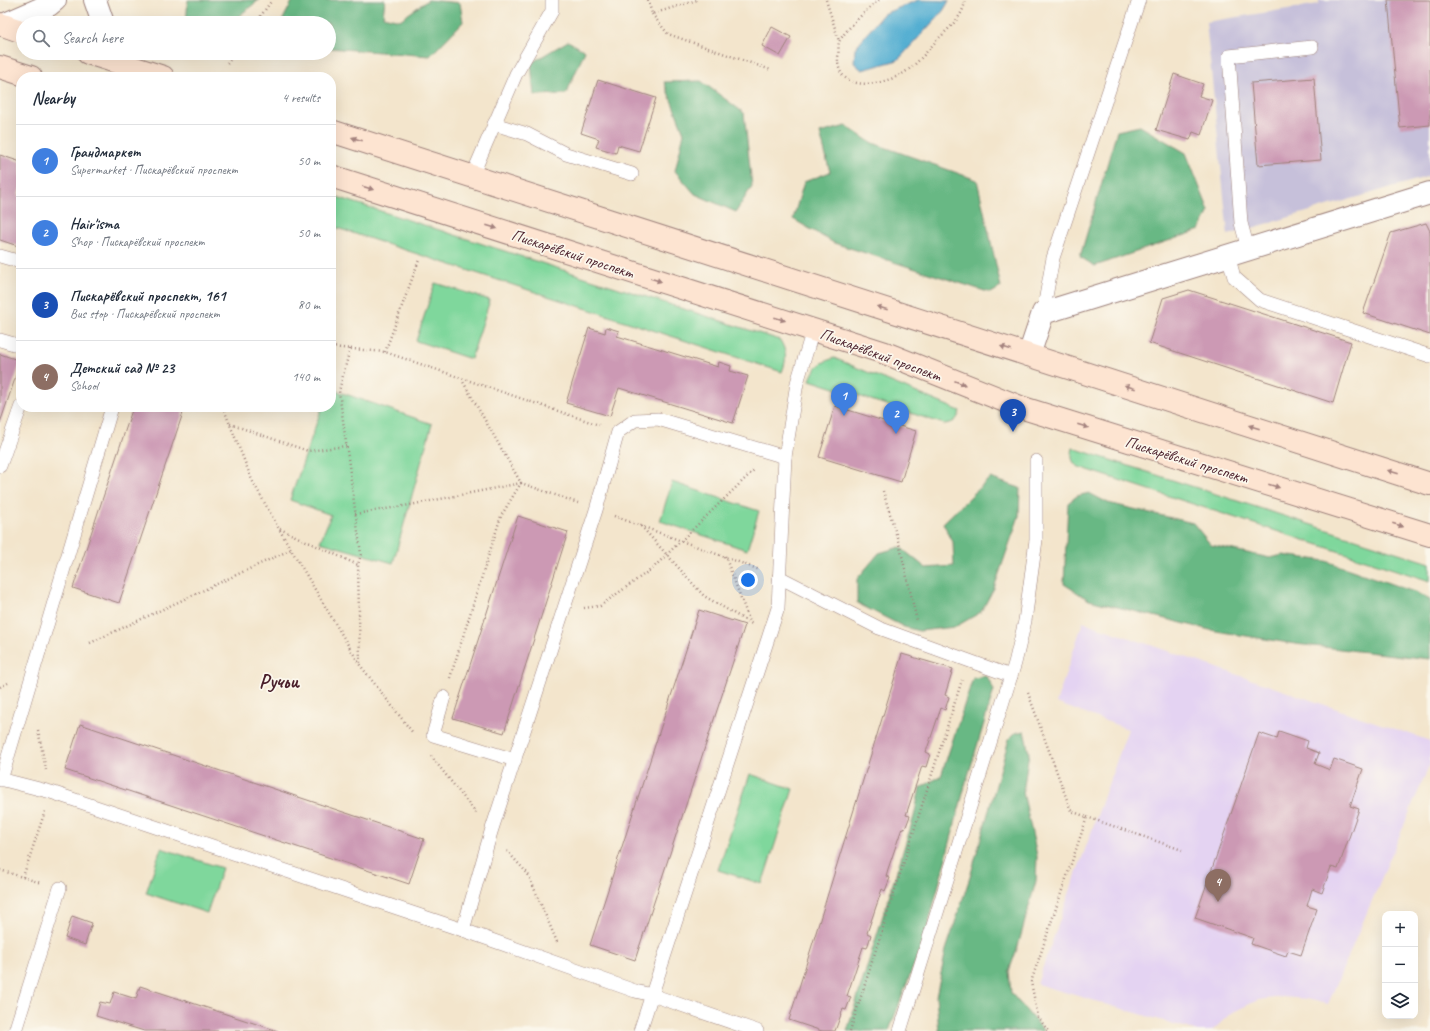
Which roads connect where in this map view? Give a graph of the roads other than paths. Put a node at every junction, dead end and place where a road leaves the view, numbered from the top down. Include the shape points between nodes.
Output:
1 (54, 0) edge
2 (95, 0) edge
3 (552, 0) edge
4 (1139, 0) edge
5 (29, 16) edge
6 (101, 16) edge
7 (1312, 47) dead end
8 (122, 60) edge
9 (0, 67) edge
10 (16, 72) edge
11 (151, 72) edge
12 (494, 124) junction
13 (336, 133) edge
14 (632, 174) dead end
15 (472, 176) junction
16 (336, 178) edge
17 (1430, 193) edge
18 (1238, 252) junction
19 (0, 256) edge
20 (16, 261) edge
21 (1043, 313) junction
22 (813, 330) junction
23 (0, 340) edge
24 (16, 345) edge
25 (1028, 355) junction
26 (1430, 356) edge
27 (19, 412) edge
28 (110, 412) edge
29 (785, 457) junction
30 (1036, 461) dead end
31 (0, 466) edge
32 (1430, 484) edge
33 (1430, 535) edge
34 (779, 577) junction
35 (1013, 670) junction
36 (444, 697) road end
37 (515, 760) junction
38 (0, 780) edge
39 (60, 888) road end
40 (463, 930) junction
41 (652, 995) junction
42 (15, 1031) edge
43 (640, 1031) edge
44 (757, 1031) edge
45 (900, 1031) edge

1 - 5 street
2 - 6 street
3 - 12 lane via 552,11 516,74
4 - 21 lane via 1053,258
7 - 18 lane via 1229,56 1241,223
8 - 11 main road
9 - 10 main road
12 - 14 lane via 527,134 566,154
12 - 15 lane
15 -> 13 main road
25 -> 15 main road
16 -> 22 main road, Пискарёвский проспект
17 - 18 street
18 - 21 street
18 - 26 lane via 1234,277 1260,300
19 - 20 lane
21 - 25 street
22 - 29 lane via 797,383
22 -> 33 main road, Пискарёвский проспект via 885,353 1020,406
23 - 24 lane
32 -> 25 main road
27 - 31 lane
28 - 38 lane
29 - 34 lane
29 - 37 lane via 658,419 635,420 618,432 596,510
30 - 35 lane via 1036,540 1025,621
34 - 35 lane via 879,628 968,660
34 - 41 lane via 778,608
35 - 45 lane
36 - 37 lane via 433,735
37 - 40 lane
38 - 40 lane via 51,792
39 - 42 lane
40 - 41 lane via 634,991
41 - 43 lane
41 - 44 lane

